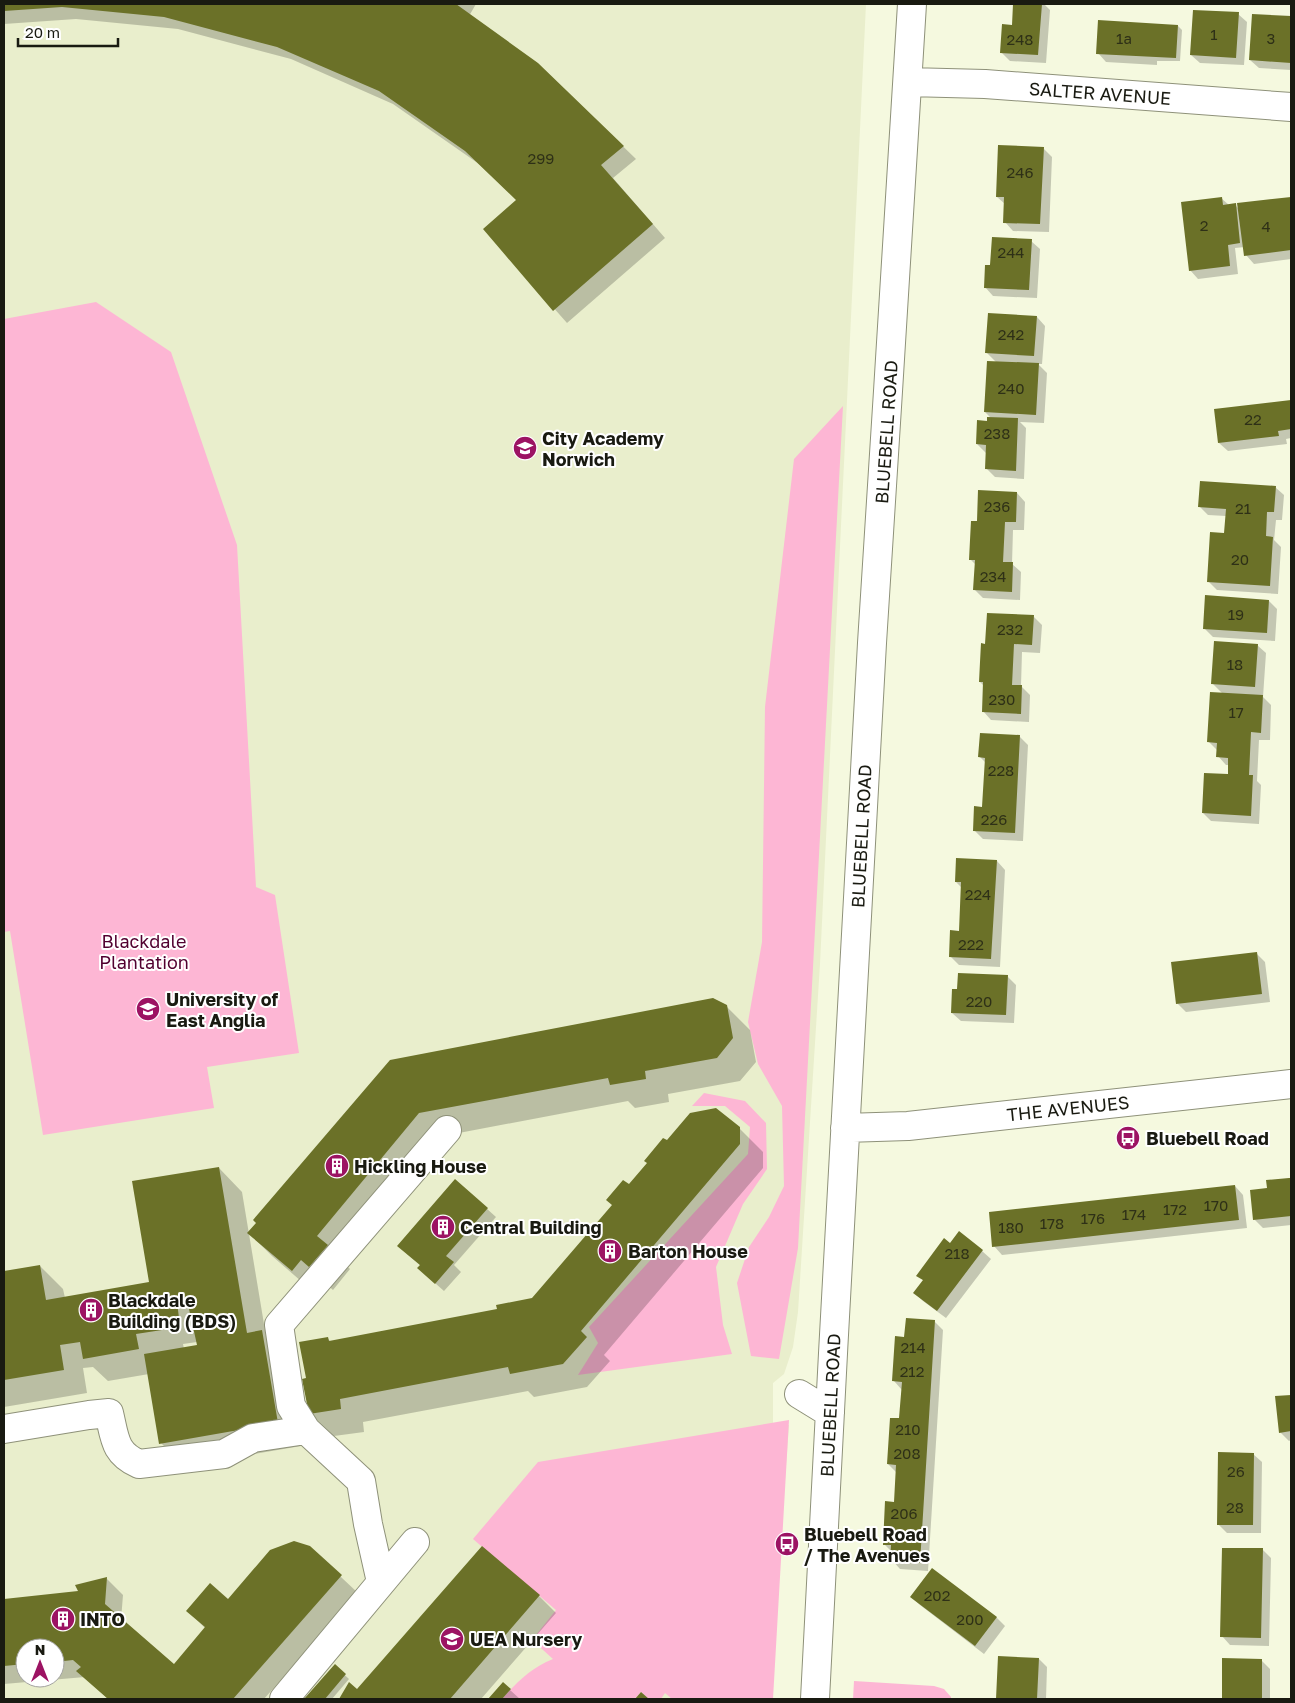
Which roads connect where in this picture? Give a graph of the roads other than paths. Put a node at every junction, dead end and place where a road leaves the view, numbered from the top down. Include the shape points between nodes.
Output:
1 (912, 4) edge
2 (908, 82) junction
3 (1291, 107) edge
4 (1291, 1084) edge
5 (844, 1128) junction
6 (447, 1130) dead end
7 (799, 1394) dead end
8 (830, 1412) junction
9 (4, 1429) edge
10 (306, 1430) junction
11 (415, 1542) dead end
12 (381, 1582) junction
13 (284, 1699) edge
14 (815, 1699) edge

1 - 2 street, BLUEBELL ROAD
2 - 3 street, SALTER AVENUE via 995,85
2 - 5 street, BLUEBELL ROAD
4 - 5 street, THE AVENUES via 908,1126
5 - 8 street, BLUEBELL ROAD
6 - 10 street via 279,1325 291,1406
7 - 8 street
8 - 14 street, BLUEBELL ROAD
9 - 10 street via 109,1413 120,1452 139,1464 224,1454 253,1438
10 - 12 street via 361,1482
11 - 12 street
12 - 13 street

